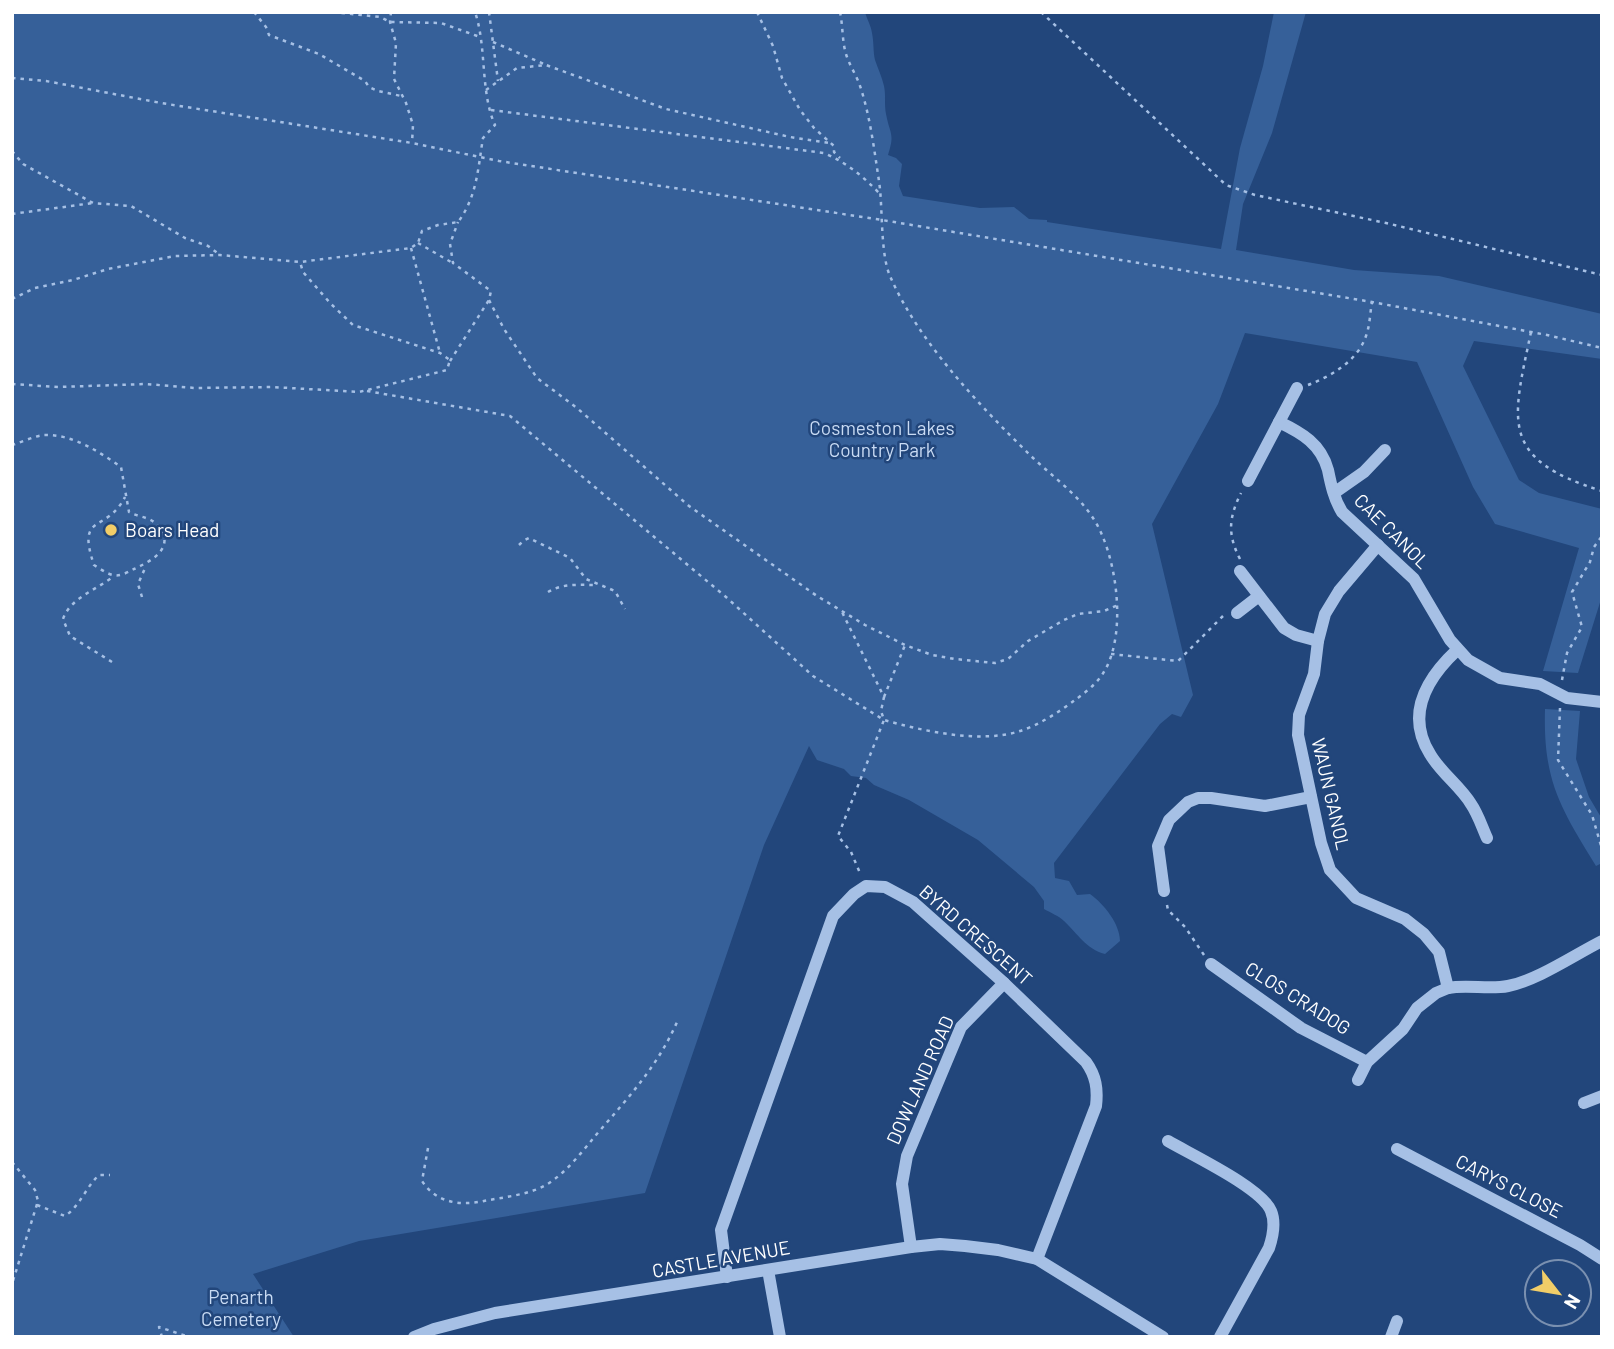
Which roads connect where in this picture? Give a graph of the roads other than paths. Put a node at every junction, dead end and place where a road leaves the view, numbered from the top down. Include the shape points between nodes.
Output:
1 (1297, 388) road end
2 (1279, 422) junction
3 (1385, 450) dead end
4 (1248, 481) road end
5 (1334, 493) junction
6 (1378, 545) junction
7 (1240, 571) road end
8 (1259, 596) junction
9 (1237, 614) road end
10 (1318, 640) junction
11 (1457, 650) junction
12 (1602, 702) edge
13 (1311, 797) junction
14 (1488, 838) dead end
15 (1164, 891) road end
16 (1602, 941) edge
17 (1211, 964) road end
18 (1004, 984) junction
19 (1448, 988) junction
20 (1367, 1062) junction
21 (1357, 1080) dead end
22 (1602, 1096) edge
23 (1584, 1103) dead end
24 (1168, 1141) dead end
25 (1397, 1149) dead end
26 (911, 1247) junction
27 (1037, 1259) junction
28 (1602, 1259) edge
29 (768, 1270) junction
30 (727, 1277) junction
31 (1396, 1321) dead end
32 (414, 1337) edge
33 (780, 1337) edge
34 (1163, 1337) edge
35 (1220, 1337) edge
36 (1391, 1337) edge

1 - 2 street
2 - 4 street
2 - 5 street, CAE CANOL via 1317,447
3 - 5 street
5 - 6 street, CAE CANOL via 1342,512
6 - 10 street, WAUN GANOL via 1331,602
6 - 11 street, CAE CANOL via 1415,579
7 - 8 street
8 - 9 street
8 - 10 street via 1289,632
10 - 13 street, WAUN GANOL via 1314,674 1297,725
11 - 12 street, CAE CANOL via 1500,678 1540,684 1574,700
11 - 14 street via 1426,687 1419,715 1421,730 1430,756 1473,806
13 - 15 street via 1265,806 1212,798 1188,802 1168,820 1158,846
13 - 19 street, WAUN GANOL via 1324,856 1338,881 1356,898 1405,919 1424,934 1439,952
16 - 19 street via 1521,983
17 - 20 street, CLOS CRADOG via 1301,1028
18 - 26 street, DOWLAND ROAD via 961,1027 907,1156 902,1184
18 - 27 street, BYRD CRESCENT via 1086,1062 1096,1083 1096,1106
18 - 30 street, BYRD CRESCENT via 913,902 885,887 866,886 833,916 721,1230
19 - 20 street via 1417,1008 1403,1029
20 - 21 street
22 - 23 street
24 - 35 street via 1261,1195 1273,1213 1269,1248
25 - 28 street, CARYS CLOSE
26 - 27 street, CASTLE AVENUE via 965,1245
26 - 29 street, CASTLE AVENUE
27 - 34 street, CASTLE AVENUE
29 - 30 street, CASTLE AVENUE
29 - 33 street
30 - 32 street, CASTLE AVENUE via 495,1313
31 - 36 street

